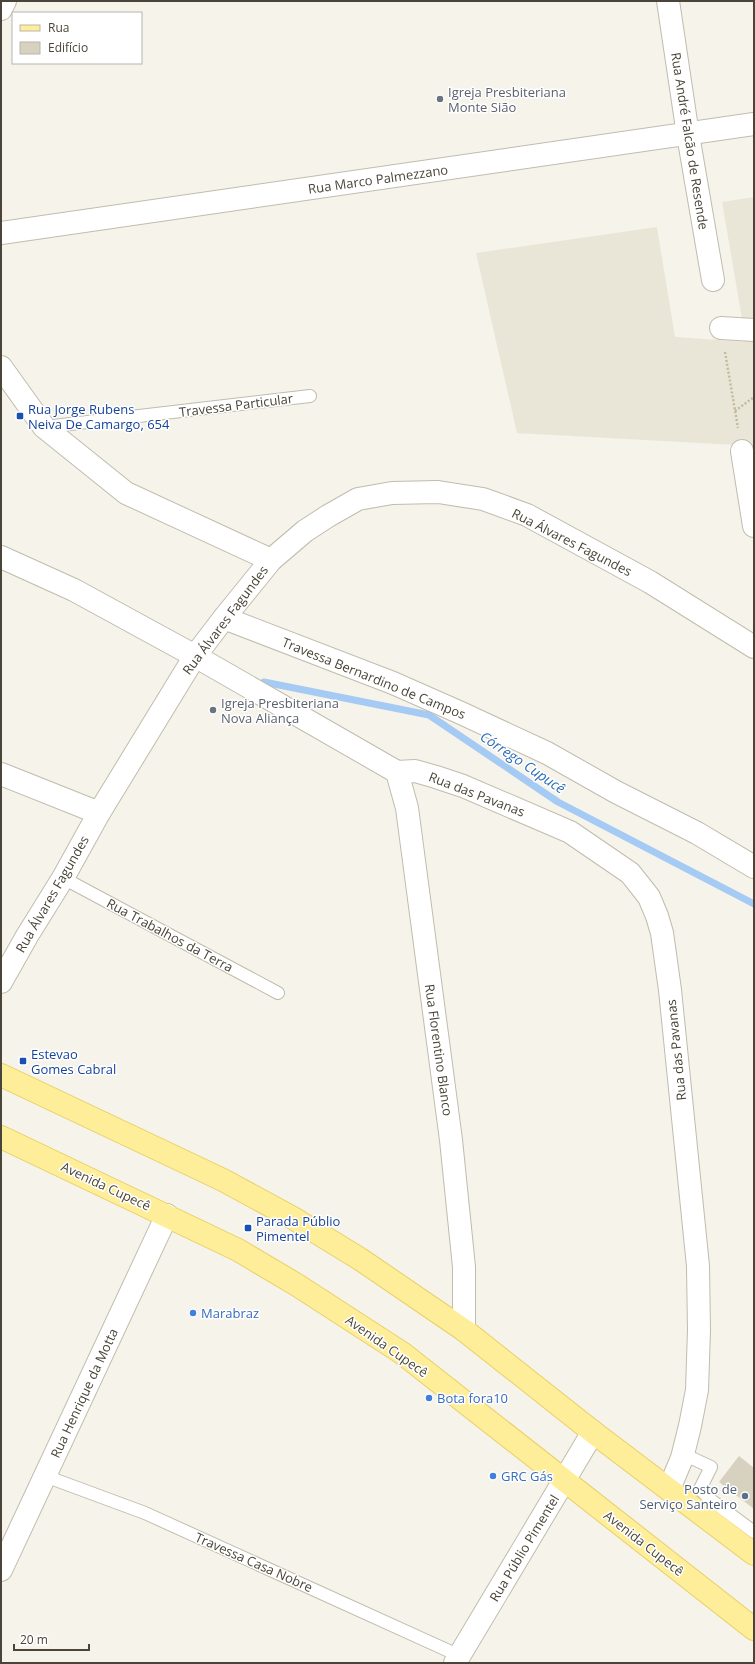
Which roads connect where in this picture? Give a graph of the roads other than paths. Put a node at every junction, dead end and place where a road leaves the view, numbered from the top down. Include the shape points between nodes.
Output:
1 (6, 1) edge
2 (668, 1) edge
3 (1, 9) edge
4 (754, 124) edge
5 (688, 135) junction
6 (1, 233) edge
7 (713, 280) dead end
8 (721, 328) road end
9 (754, 330) edge
10 (1, 367) edge
11 (310, 396) dead end
12 (44, 427) junction
13 (742, 451) road end
14 (754, 526) edge
15 (1, 557) edge
16 (271, 560) junction
17 (224, 618) junction
18 (754, 647) edge
19 (195, 656) junction
20 (397, 772) junction
21 (1, 774) edge
22 (98, 813) junction
23 (754, 867) edge
24 (63, 878) junction
25 (1, 982) edge
26 (278, 993) dead end
27 (1, 1075) edge
28 (1, 1137) edge
29 (167, 1215) junction
30 (464, 1330) junction
31 (593, 1432) junction
32 (683, 1454) junction
33 (45, 1476) junction
34 (564, 1481) junction
35 (669, 1489) junction
36 (754, 1532) edge
37 (754, 1554) edge
38 (3, 1561) edge
39 (754, 1629) edge
40 (457, 1659) edge

1 - 3 street
2 - 5 street, Rua André Falcão de Resende
4 - 5 street, Rua Marco Palmezzano
5 - 6 street, Rua Marco Palmezzano
5 - 7 street, Rua André Falcão de Resende
8 - 9 street
10 - 12 street
11 - 12 lane, Travessa Particular
12 - 16 street via 126,493
13 - 14 street
15 - 19 street via 74,590
16 - 17 street, Rua Álvares Fagundes
16 - 18 street, Rua Álvares Fagundes via 305,532 358,499 392,493 438,492 483,499 527,515 650,582
17 - 19 street, Rua Álvares Fagundes
17 - 23 street, Travessa Bernardino de Campos via 393,683 547,753
19 - 20 street
19 - 22 street, Rua Álvares Fagundes
20 - 30 street, Rua Florentino Blanco via 407,808 451,1140 464,1267
20 - 32 street, Rua das Pavanas via 415,771 463,786 570,832 630,873 649,897 657,916 670,990 698,1266 699,1330 696,1390
21 - 22 street
22 - 24 street, Rua Álvares Fagundes
24 - 25 street, Rua Álvares Fagundes
24 - 26 lane, Rua Trabalhos da Terra
27 - 30 main road via 259,1199 360,1259
28 - 29 main road, Avenida Cupecê
29 - 33 street, Rua Henrique da Motta
29 - 34 main road, Avenida Cupecê via 238,1250 402,1353
30 - 31 main road
31 - 34 street, Rua Públio Pimentel
31 - 35 main road
32 - 35 street, Rua das Pavanas
32 - 36 lane via 711,1467 700,1489
33 - 38 street, Rua Henrique da Motta
33 - 40 lane, Travessa Casa Nobre via 145,1513
34 - 39 main road, Avenida Cupecê
34 - 40 street, Rua Públio Pimentel
35 - 37 main road

